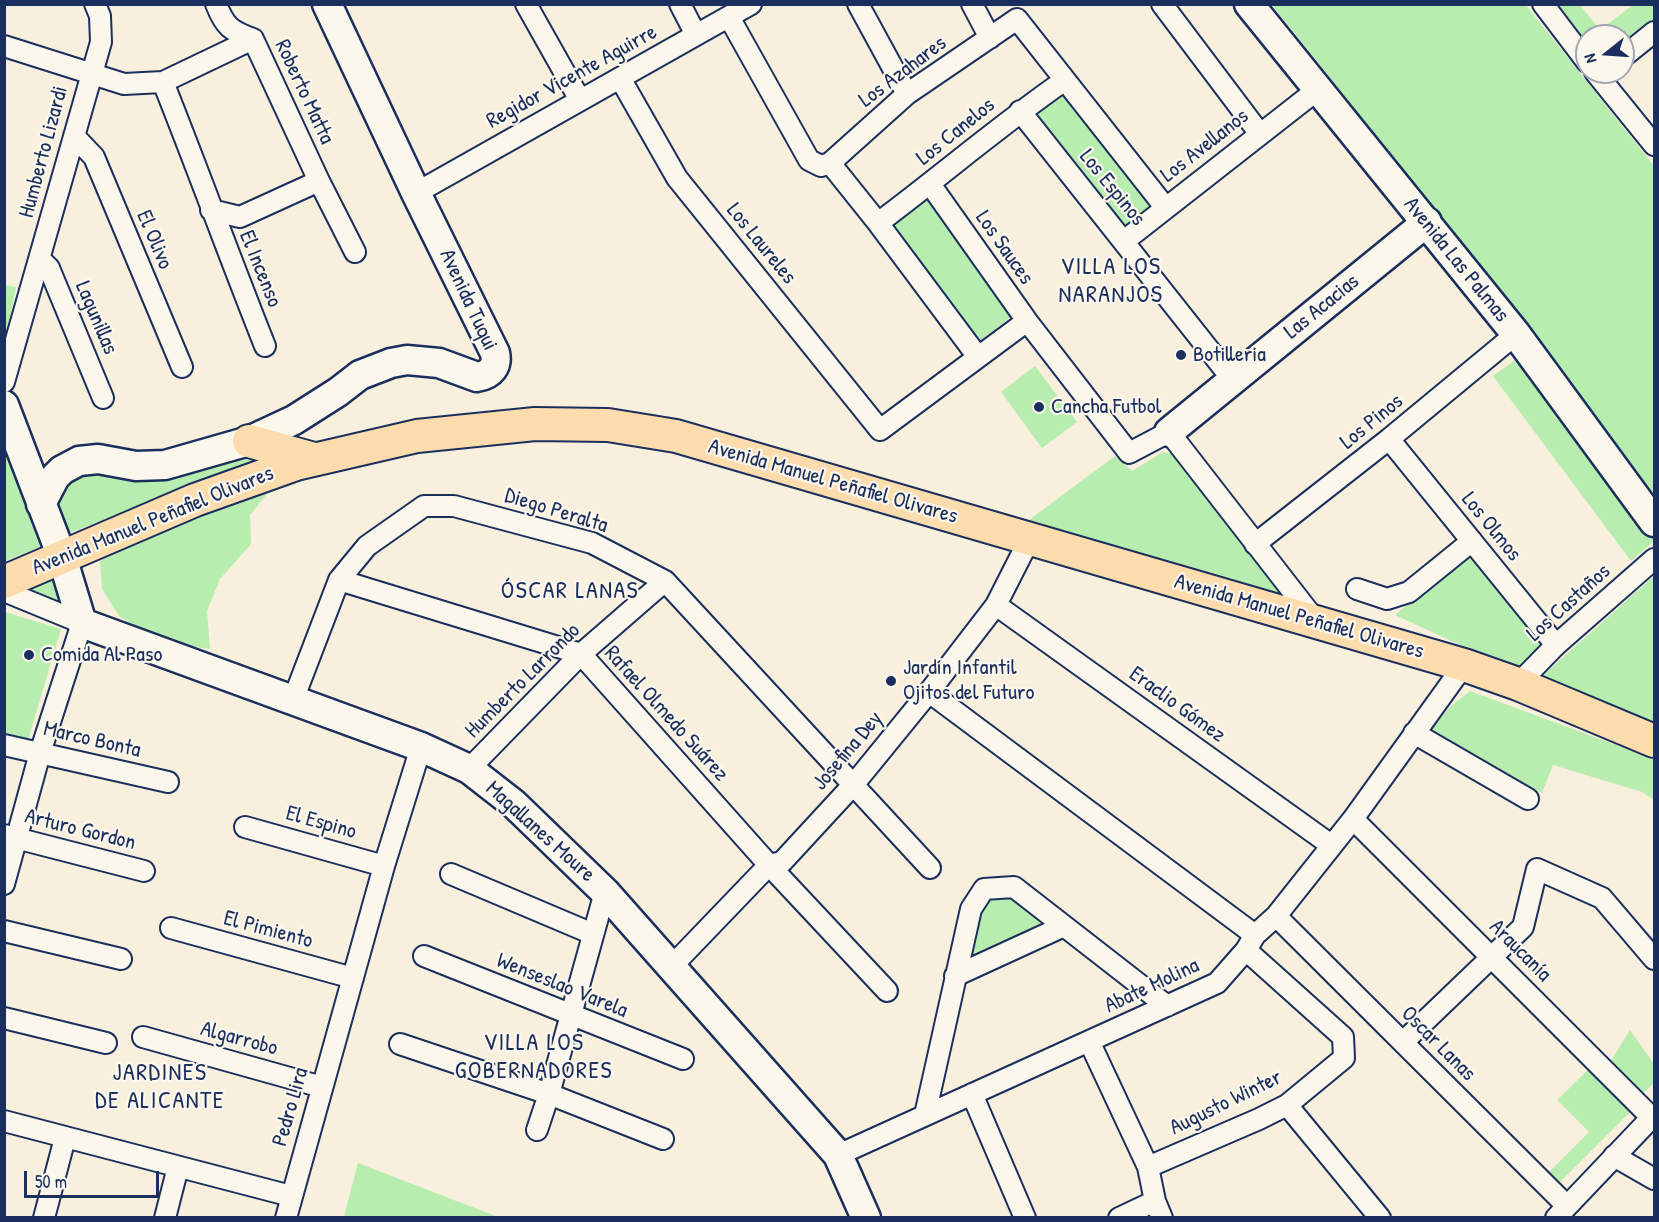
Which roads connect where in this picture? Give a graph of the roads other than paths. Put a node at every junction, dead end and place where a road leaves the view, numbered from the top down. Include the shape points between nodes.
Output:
1 (96, 4) edge
2 (216, 4) edge
3 (526, 4) edge
4 (680, 4) edge
5 (751, 4) edge
6 (858, 4) edge
7 (972, 4) edge
8 (1162, 4) edge
9 (1249, 4) edge
10 (1543, 4) edge
11 (327, 5) edge
12 (729, 17) junction
13 (1017, 19) joint
14 (1654, 32) edge
15 (696, 35) junction
16 (990, 38) junction
17 (254, 39) junction
18 (1575, 44) edge
19 (1635, 47) edge
20 (5, 49) edge
21 (91, 74) junction
22 (620, 78) junction
23 (1065, 80) junction
24 (163, 82) junction
25 (1607, 84) edge
26 (1317, 90) junction
27 (907, 94) junction
28 (580, 100) junction
29 (1020, 111) junction
30 (1260, 134) junction
31 (74, 136) junction
32 (1654, 145) edge
33 (825, 165) junction
34 (319, 181) junction
35 (930, 184) junction
36 (416, 192) junction
37 (1164, 207) junction
38 (211, 210) junction
39 (1427, 222) junction
40 (878, 223) junction
41 (1124, 241) junction
42 (356, 252) dead end
43 (40, 260) junction
44 (1027, 321) junction
45 (1516, 334) junction
46 (265, 346) dead end
47 (978, 357) junction
48 (182, 367) dead end
49 (1233, 380) junction
50 (4, 382) edge
51 (104, 398) dead end
52 (4, 405) edge
53 (1169, 432) junction
54 (1389, 439) junction
55 (249, 441) junction
56 (1129, 453) joint
57 (314, 459) junction
58 (40, 504) junction
59 (1654, 522) edge
60 (1029, 540) junction
61 (1472, 541) junction
62 (1255, 544) junction
63 (62, 557) junction
64 (1654, 560) edge
65 (339, 580) junction
66 (665, 581) junction
67 (4, 582) edge
68 (1357, 589) dead end
69 (4, 591) edge
70 (996, 605) junction
71 (1317, 622) junction
72 (82, 623) junction
73 (1556, 645) junction
74 (581, 654) junction
75 (1464, 665) junction
76 (1518, 684) junction
77 (930, 692) junction
78 (293, 700) junction
79 (1414, 733) junction
80 (1654, 741) edge
81 (4, 746) edge
82 (421, 747) junction
83 (40, 753) junction
84 (469, 769) junction
85 (168, 782) dead end
86 (854, 784) junction
87 (1528, 799) dead end
88 (1353, 819) junction
89 (245, 826) dead end
90 (11, 836) edge
91 (1331, 844) junction
92 (769, 865) junction
93 (384, 866) junction
94 (930, 868) dead end
95 (144, 871) dead end
96 (451, 874) dead end
97 (4, 884) edge
98 (605, 892) junction
99 (1276, 916) junction
100 (1064, 926) junction
101 (171, 928) dead end
102 (4, 931) edge
103 (593, 934) junction
104 (1251, 943) junction
105 (424, 956) dead end
106 (1492, 957) junction
107 (121, 959) dead end
108 (1654, 959) edge
109 (672, 966) junction
110 (955, 976) junction
111 (353, 978) junction
112 (887, 991) dead end
113 (1167, 1006) junction
114 (571, 1015) junction
115 (4, 1018) edge
116 (143, 1037) dead end
117 (1089, 1041) junction
118 (1403, 1042) junction
119 (106, 1043) dead end
120 (400, 1044) dead end
121 (683, 1059) dead end
122 (322, 1087) junction
123 (549, 1094) junction
124 (972, 1094) junction
125 (1287, 1105) junction
126 (925, 1115) junction
127 (1653, 1116) edge
128 (4, 1121) edge
129 (537, 1130) dead end
130 (65, 1137) junction
131 (663, 1139) dead end
132 (838, 1155) junction
133 (1614, 1156) junction
134 (178, 1167) junction
135 (1148, 1167) junction
136 (1654, 1179) edge
137 (291, 1196) junction
138 (1158, 1209) edge
139 (1562, 1212) edge
140 (44, 1218) edge
141 (165, 1218) edge
142 (286, 1218) edge
143 (866, 1218) edge
144 (1025, 1218) edge
145 (1119, 1218) edge
146 (1380, 1218) edge

1 - 21 street, Humberto Lizardi via 101,42
2 - 17 street, Roberto Matta via 232,32
3 - 28 street
4 - 15 street
5 - 12 street, Regidor Vicente Aguirre
6 - 27 street
7 - 16 street
8 - 30 street
9 - 26 street, Avenida Las Palmas
10 - 18 street
11 - 36 street, Avenida Tuqui
12 - 15 street, Regidor Vicente Aguirre
12 - 33 street via 809,160
13 - 16 street, Los Azahares
13 - 23 street, Los Espinos
14 - 19 street
15 - 22 street, Regidor Vicente Aguirre
16 - 27 street, Los Azahares
17 - 24 street
17 - 34 street, Roberto Matta
20 - 21 street
21 - 24 street via 124,84
21 - 31 street, Humberto Lizardi
22 - 28 street, Regidor Vicente Aguirre
22 - 47 street, Los Laureles via 677,178 880,430
23 - 29 street, Los Canelos
23 - 37 street, Los Espinos
24 - 38 street, El Incenso
25 - 32 street
26 - 30 street, Los Avellanos
26 - 39 street, Avenida Las Palmas
27 - 33 street, Los Azahares
28 - 36 street, Regidor Vicente Aguirre
29 - 35 street, Los Canelos
29 - 41 street, Los Espinos
30 - 37 street, Los Avellanos
31 - 43 street, Humberto Lizardi
31 - 48 street, El Olivo via 94,157
33 - 40 street
34 - 38 street via 240,217
34 - 42 street, Roberto Matta
35 - 40 street, Los Canelos
35 - 44 street, Los Sauces
36 - 55 street, Avenida Tuqui via 495,353 493,369 477,377 439,363 391,363 360,375 294,420
37 - 41 street, Los Avellanos
38 - 46 street, El Incenso
39 - 45 street, Avenida Las Palmas
39 - 49 street, Las Acacias
40 - 47 street
41 - 49 street, Los Espinos
43 - 50 street, Humberto Lizardi
43 - 51 street, Lagunillas via 50,268
44 - 47 street
44 - 56 street, Los Sauces
45 - 54 street, Los Pinos
45 - 59 street, Avenida Las Palmas
49 - 53 street, Las Acacias
52 - 58 street
53 - 56 street, Las Acacias
53 - 62 street
54 - 61 street, Los Olmos
54 - 62 street, Los Pinos
55 - 57 main road
55 - 58 street, Avenida Tuqui via 165,465 79,461 55,477
57 - 60 main road, Avenida Manuel Peñafiel Olivares via 417,436 535,424 608,425 676,436
57 - 63 main road, Avenida Manuel Peñafiel Olivares via 195,500
58 - 63 street
60 - 70 street, Josefina Dey
60 - 71 main road, Avenida Manuel Peñafiel Olivares
61 - 68 street via 1409,592 1387,599
61 - 73 street, Los Olmos
62 - 71 street
63 - 67 main road, Avenida Manuel Peñafiel Olivares
63 - 72 street
64 - 73 street, Los Castaños
65 - 66 street, Diego Peralta via 367,546 424,506 454,506 592,543
65 - 74 street, Rafael Olmedo Suárez
65 - 78 street, Diego Peralta
66 - 74 street, Humberto Larrondo
66 - 86 street, Diego Peralta
69 - 72 street
70 - 77 street, Josefina Dey
70 - 91 street, Eraclio Gómez
71 - 75 main road, Avenida Manuel Peñafiel Olivares
72 - 78 street, Magallanes Moure
72 - 83 street
73 - 76 street, Los Castaños
74 - 84 street, Humberto Larrondo
74 - 92 street, Rafael Olmedo Suárez
75 - 76 main road, Avenida Manuel Peñafiel Olivares
75 - 79 street, Abate Molina
76 - 80 main road, Avenida Manuel Peñafiel Olivares
77 - 86 street, Josefina Dey
77 - 104 street
78 - 82 street, Magallanes Moure
79 - 87 street
79 - 88 street, Abate Molina
81 - 83 street, Marco Bonta
82 - 84 street, Magallanes Moure
82 - 93 street, Pedro Lira
83 - 85 street, Marco Bonta
83 - 90 street
84 - 98 street, Magallanes Moure via 514,804
86 - 92 street, Josefina Dey via 782,862
86 - 94 street, Diego Peralta
88 - 91 street, Abate Molina
88 - 106 street, Araucanía
89 - 93 street, El Espino
90 - 95 street, Arturo Gordon
90 - 97 street
91 - 99 street, Abate Molina
92 - 109 street, Josefina Dey
92 - 112 street, Rafael Olmedo Suárez
93 - 111 street, Pedro Lira
96 - 103 street
98 - 103 street
98 - 109 street, Magallanes Moure
99 - 104 street, Abate Molina
99 - 118 street, Oscar Lanas
100 - 110 street
100 - 110 street via 1014,887 984,889 971,909
100 - 113 street
101 - 111 street, El Pimiento
102 - 107 street
103 - 114 street
104 - 113 street, Abate Molina via 1217,983
104 - 125 street, Augusto Winter via 1343,1037 1344,1058
105 - 114 street, Wenseslao Varela
106 - 108 street via 1523,927 1537,869 1602,898
106 - 118 street
106 - 127 street, Araucanía
109 - 132 street, Magallanes Moure
110 - 126 street
111 - 122 street, Pedro Lira
113 - 117 street, Abate Molina
114 - 121 street, Wenseslao Varela
114 - 123 street
115 - 119 street
116 - 122 street, Algarrobo
117 - 124 street, Abate Molina
117 - 135 street
118 - 139 street, Oscar Lanas
120 - 123 street
122 - 137 street, Pedro Lira
123 - 129 street
123 - 131 street
124 - 126 street, Abate Molina
124 - 144 street
125 - 135 street, Augusto Winter
125 - 146 street
126 - 132 street, Abate Molina
127 - 133 street
128 - 130 street
130 - 134 street
130 - 140 street
132 - 143 street, Magallanes Moure
133 - 136 street
133 - 139 street
134 - 137 street
134 - 141 street
135 - 138 street
137 - 142 street, Pedro Lira
138 - 145 street

